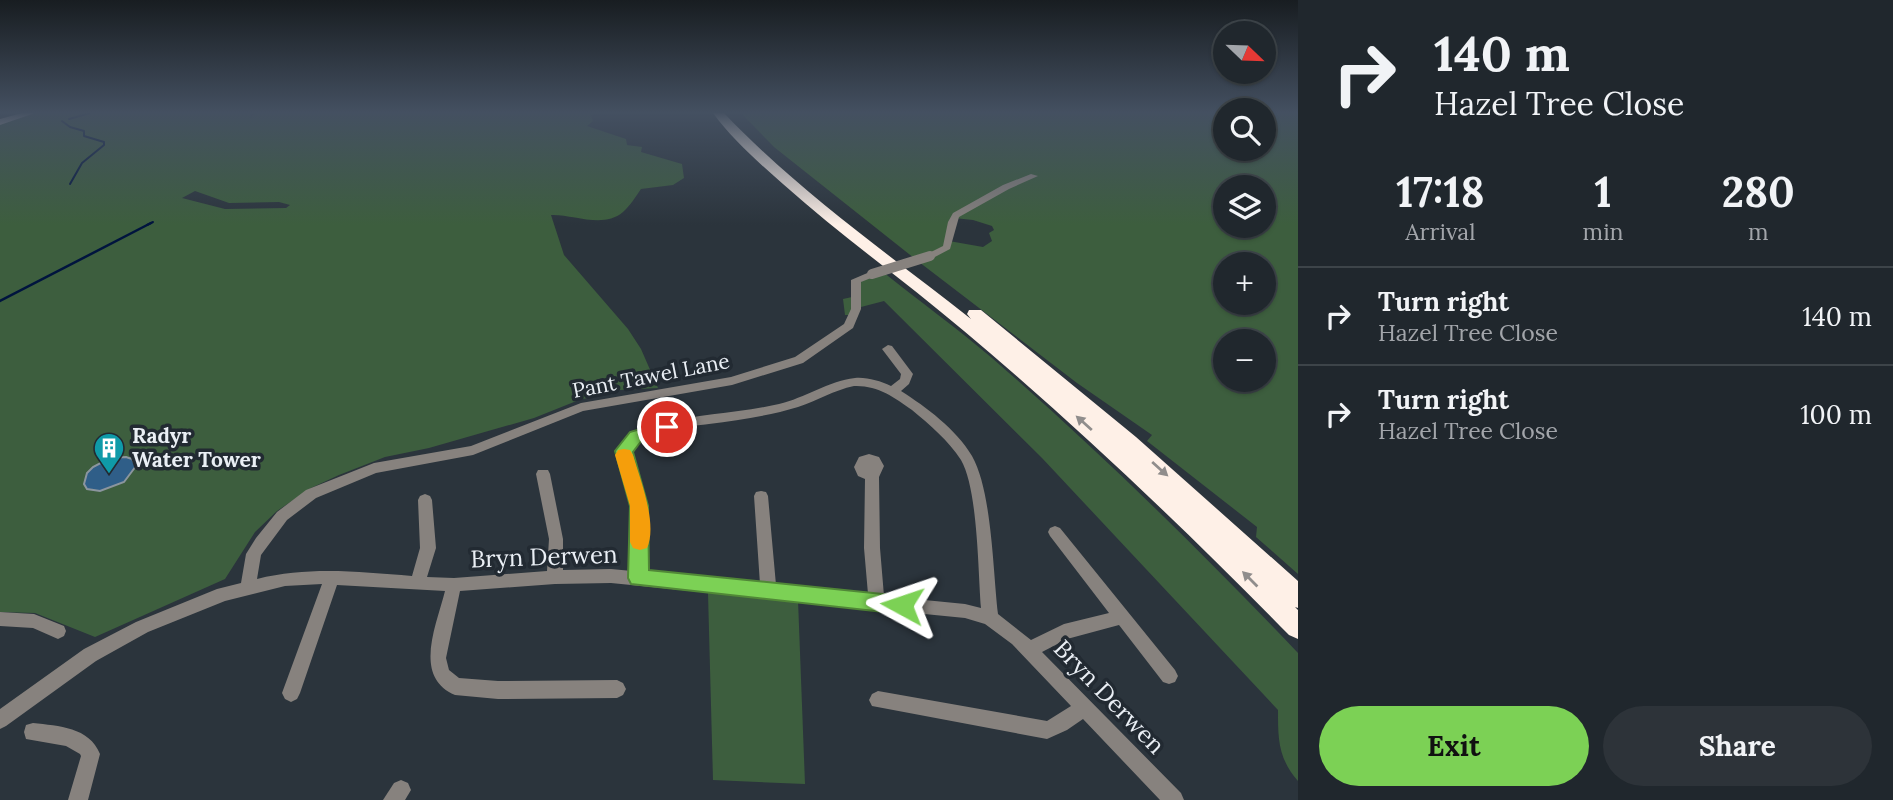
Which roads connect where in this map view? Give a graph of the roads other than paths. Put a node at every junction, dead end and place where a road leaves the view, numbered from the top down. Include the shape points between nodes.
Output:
1 (753, 150) edge
2 (768, 150) edge
3 (1034, 176) dead end
4 (888, 349) dead end
5 (894, 390) junction
6 (543, 474) dead end
7 (872, 474) dead end
8 (761, 496) dead end
9 (425, 500) dead end
10 (1055, 532) dead end
11 (332, 577) junction
12 (555, 577) junction
13 (639, 578) junction
14 (418, 584) junction
15 (454, 585) junction
16 (248, 586) junction
17 (769, 592) junction
18 (1298, 597) edge
19 (877, 603) junction
20 (1123, 617) junction
21 (990, 618) junction
22 (0, 619) edge
23 (1298, 627) edge
24 (58, 631) dead end
25 (1029, 650) junction
26 (1169, 676) dead end
27 (617, 689) dead end
28 (291, 693) dead end
29 (878, 700) dead end
30 (1084, 707) junction
31 (0, 720) edge
32 (33, 732) dead end
33 (78, 800) edge
34 (1174, 800) edge

23 -> 1 highway via 1056,398
2 -> 18 highway via 1070,390
3 - 16 street, Pant Tawel Lane, bridge via 956,215 947,247 930,257 856,280 856,309 849,326 790,364 732,381 581,407 473,450 374,468 311,494 282,516 254,554
4 - 5 street via 907,373
5 - 13 street via 850,382 780,407 652,429 636,436 624,451 639,506
5 - 21 street via 969,462 976,486
6 - 12 street via 556,539
7 - 19 street
8 - 17 street
9 - 14 street via 428,548
10 - 20 street
11 - 14 street, Bryn Derwen
11 - 16 street, Bryn Derwen
11 - 28 street
12 - 13 street, Bryn Derwen
12 - 15 street, Bryn Derwen
13 - 17 street, Bryn Derwen
14 - 15 street, Bryn Derwen
15 - 27 street via 437,658 442,675 455,686
16 - 31 street, Bryn Derwen via 190,606 115,641
17 - 19 street, Bryn Derwen
19 - 21 street, Bryn Derwen via 965,611
20 - 25 street via 1064,632
20 - 26 street
21 - 25 street, Bryn Derwen
22 - 24 street via 34,621
25 - 30 street, Bryn Derwen
29 - 30 street via 1047,730
30 - 34 street, Bryn Derwen
32 - 33 street via 75,739 88,747 91,754

